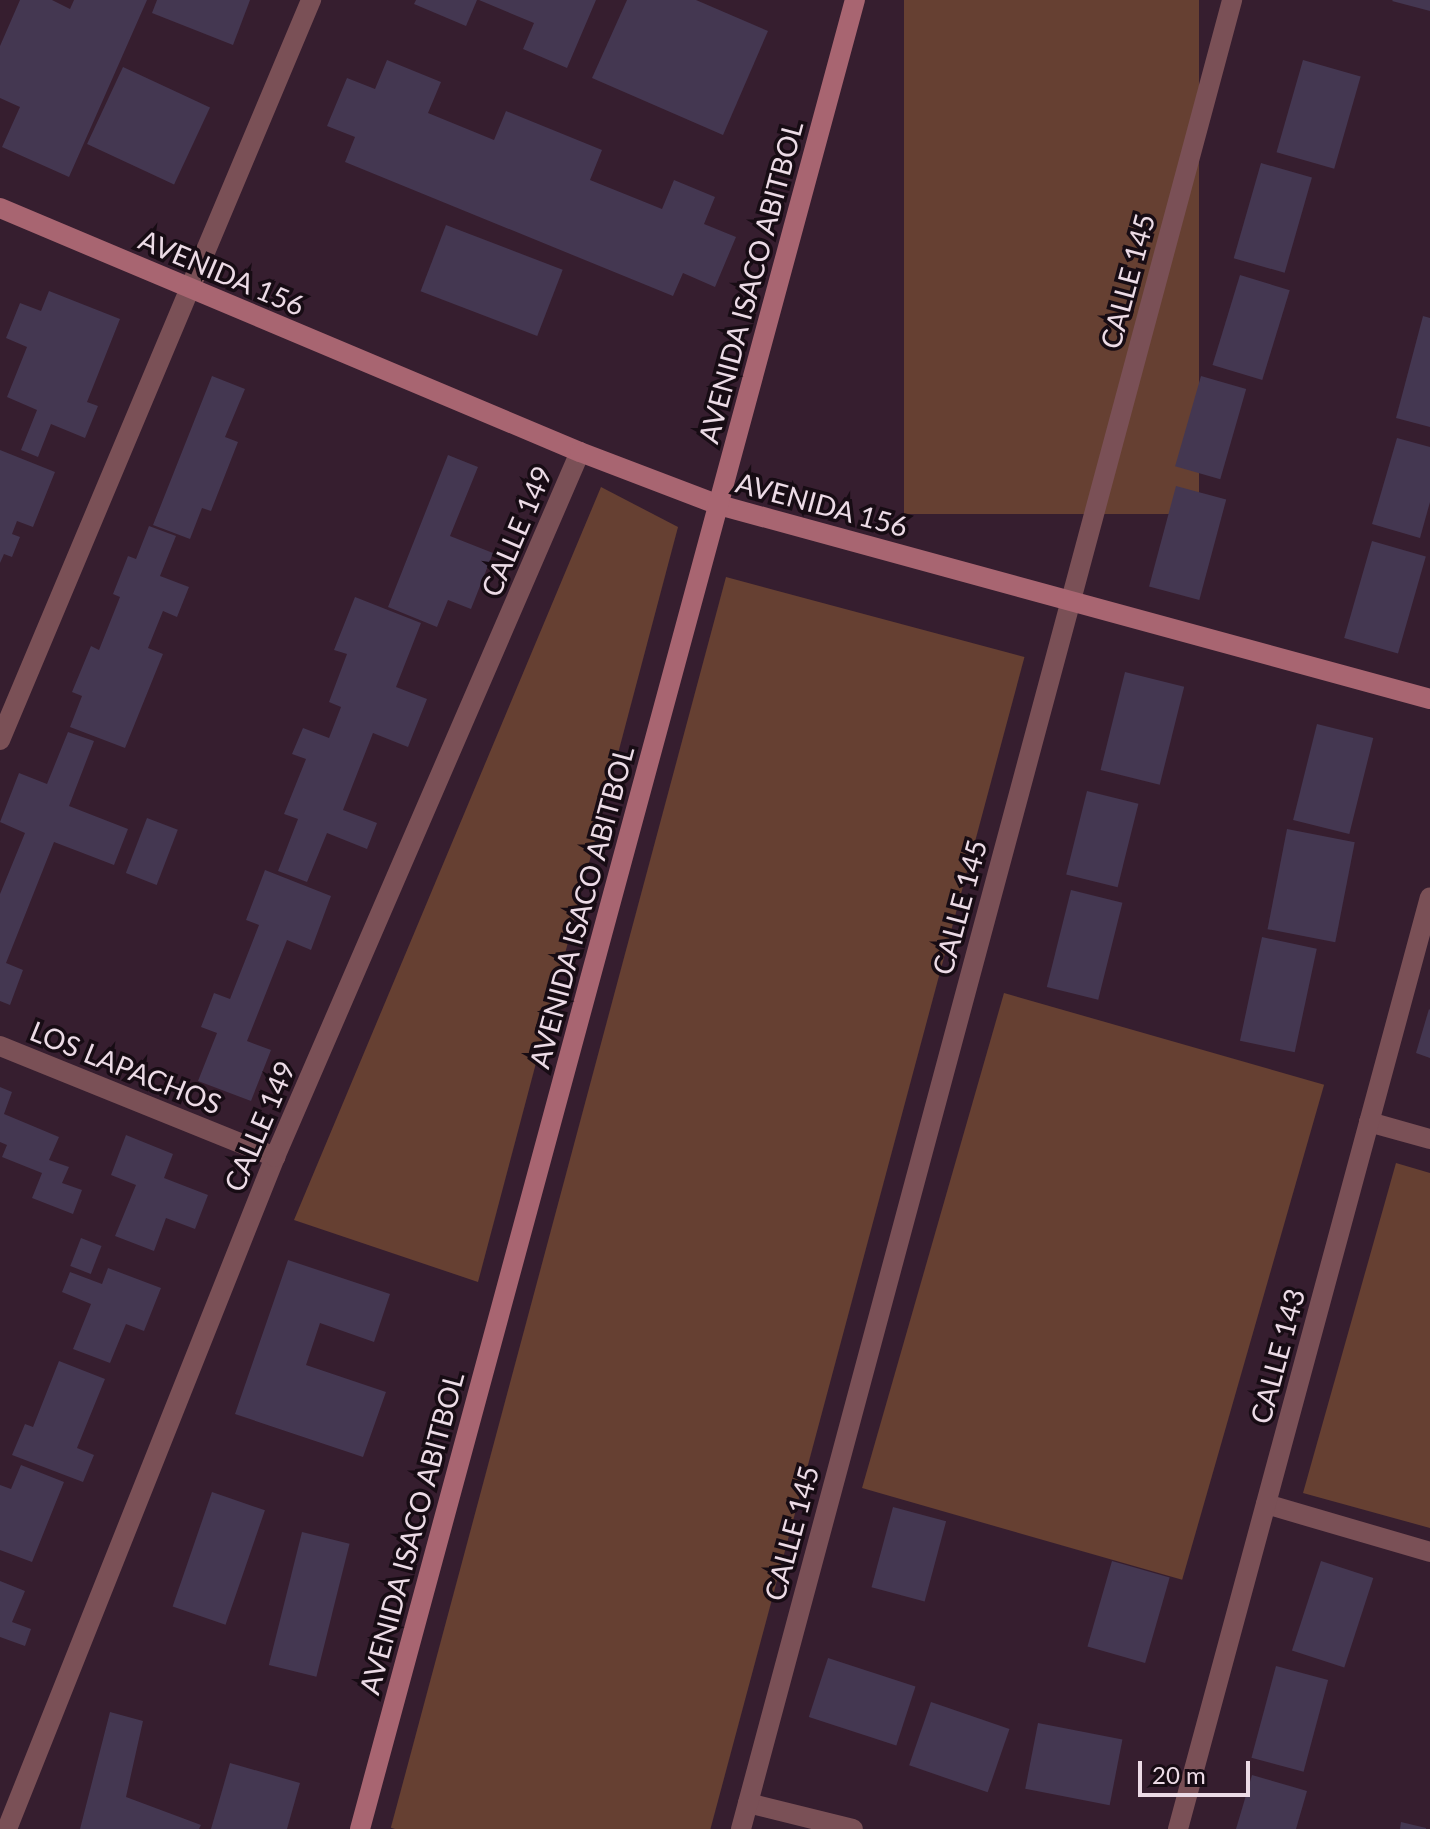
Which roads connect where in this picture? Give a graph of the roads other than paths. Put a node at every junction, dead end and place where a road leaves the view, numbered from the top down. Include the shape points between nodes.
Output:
1 (311, 0) edge
2 (855, 0) edge
3 (1232, 0) edge
4 (0, 208) edge
5 (192, 291) junction
6 (580, 452) junction
7 (719, 505) junction
8 (1070, 601) junction
9 (1430, 699) edge
10 (0, 740) edge
11 (1430, 897) edge
12 (0, 1046) edge
13 (1369, 1122) junction
14 (1430, 1139) edge
15 (275, 1157) junction
16 (1266, 1504) junction
17 (1430, 1552) edge
18 (748, 1803) junction
19 (7, 1829) edge
20 (360, 1829) edge
21 (741, 1829) edge
22 (853, 1829) edge
23 (1178, 1829) edge

1 - 5 street
2 - 7 main road, AVENIDA ISACO ABITBOL
3 - 8 street, CALLE 145
4 - 5 main road, AVENIDA 156
5 - 6 main road, AVENIDA 156
5 - 10 street
6 - 7 main road, AVENIDA 156
6 - 15 street, CALLE 149
7 - 8 main road, AVENIDA 156
7 - 20 main road, AVENIDA ISACO ABITBOL
8 - 9 main road, AVENIDA 156
8 - 18 street, CALLE 145
11 - 13 street, CALLE 143
12 - 15 street, LOS LAPACHOS
13 - 14 street
13 - 16 street, CALLE 143
15 - 19 street, CALLE 149
16 - 17 street
16 - 23 street, CALLE 143
18 - 21 street, CALLE 145
18 - 22 street

